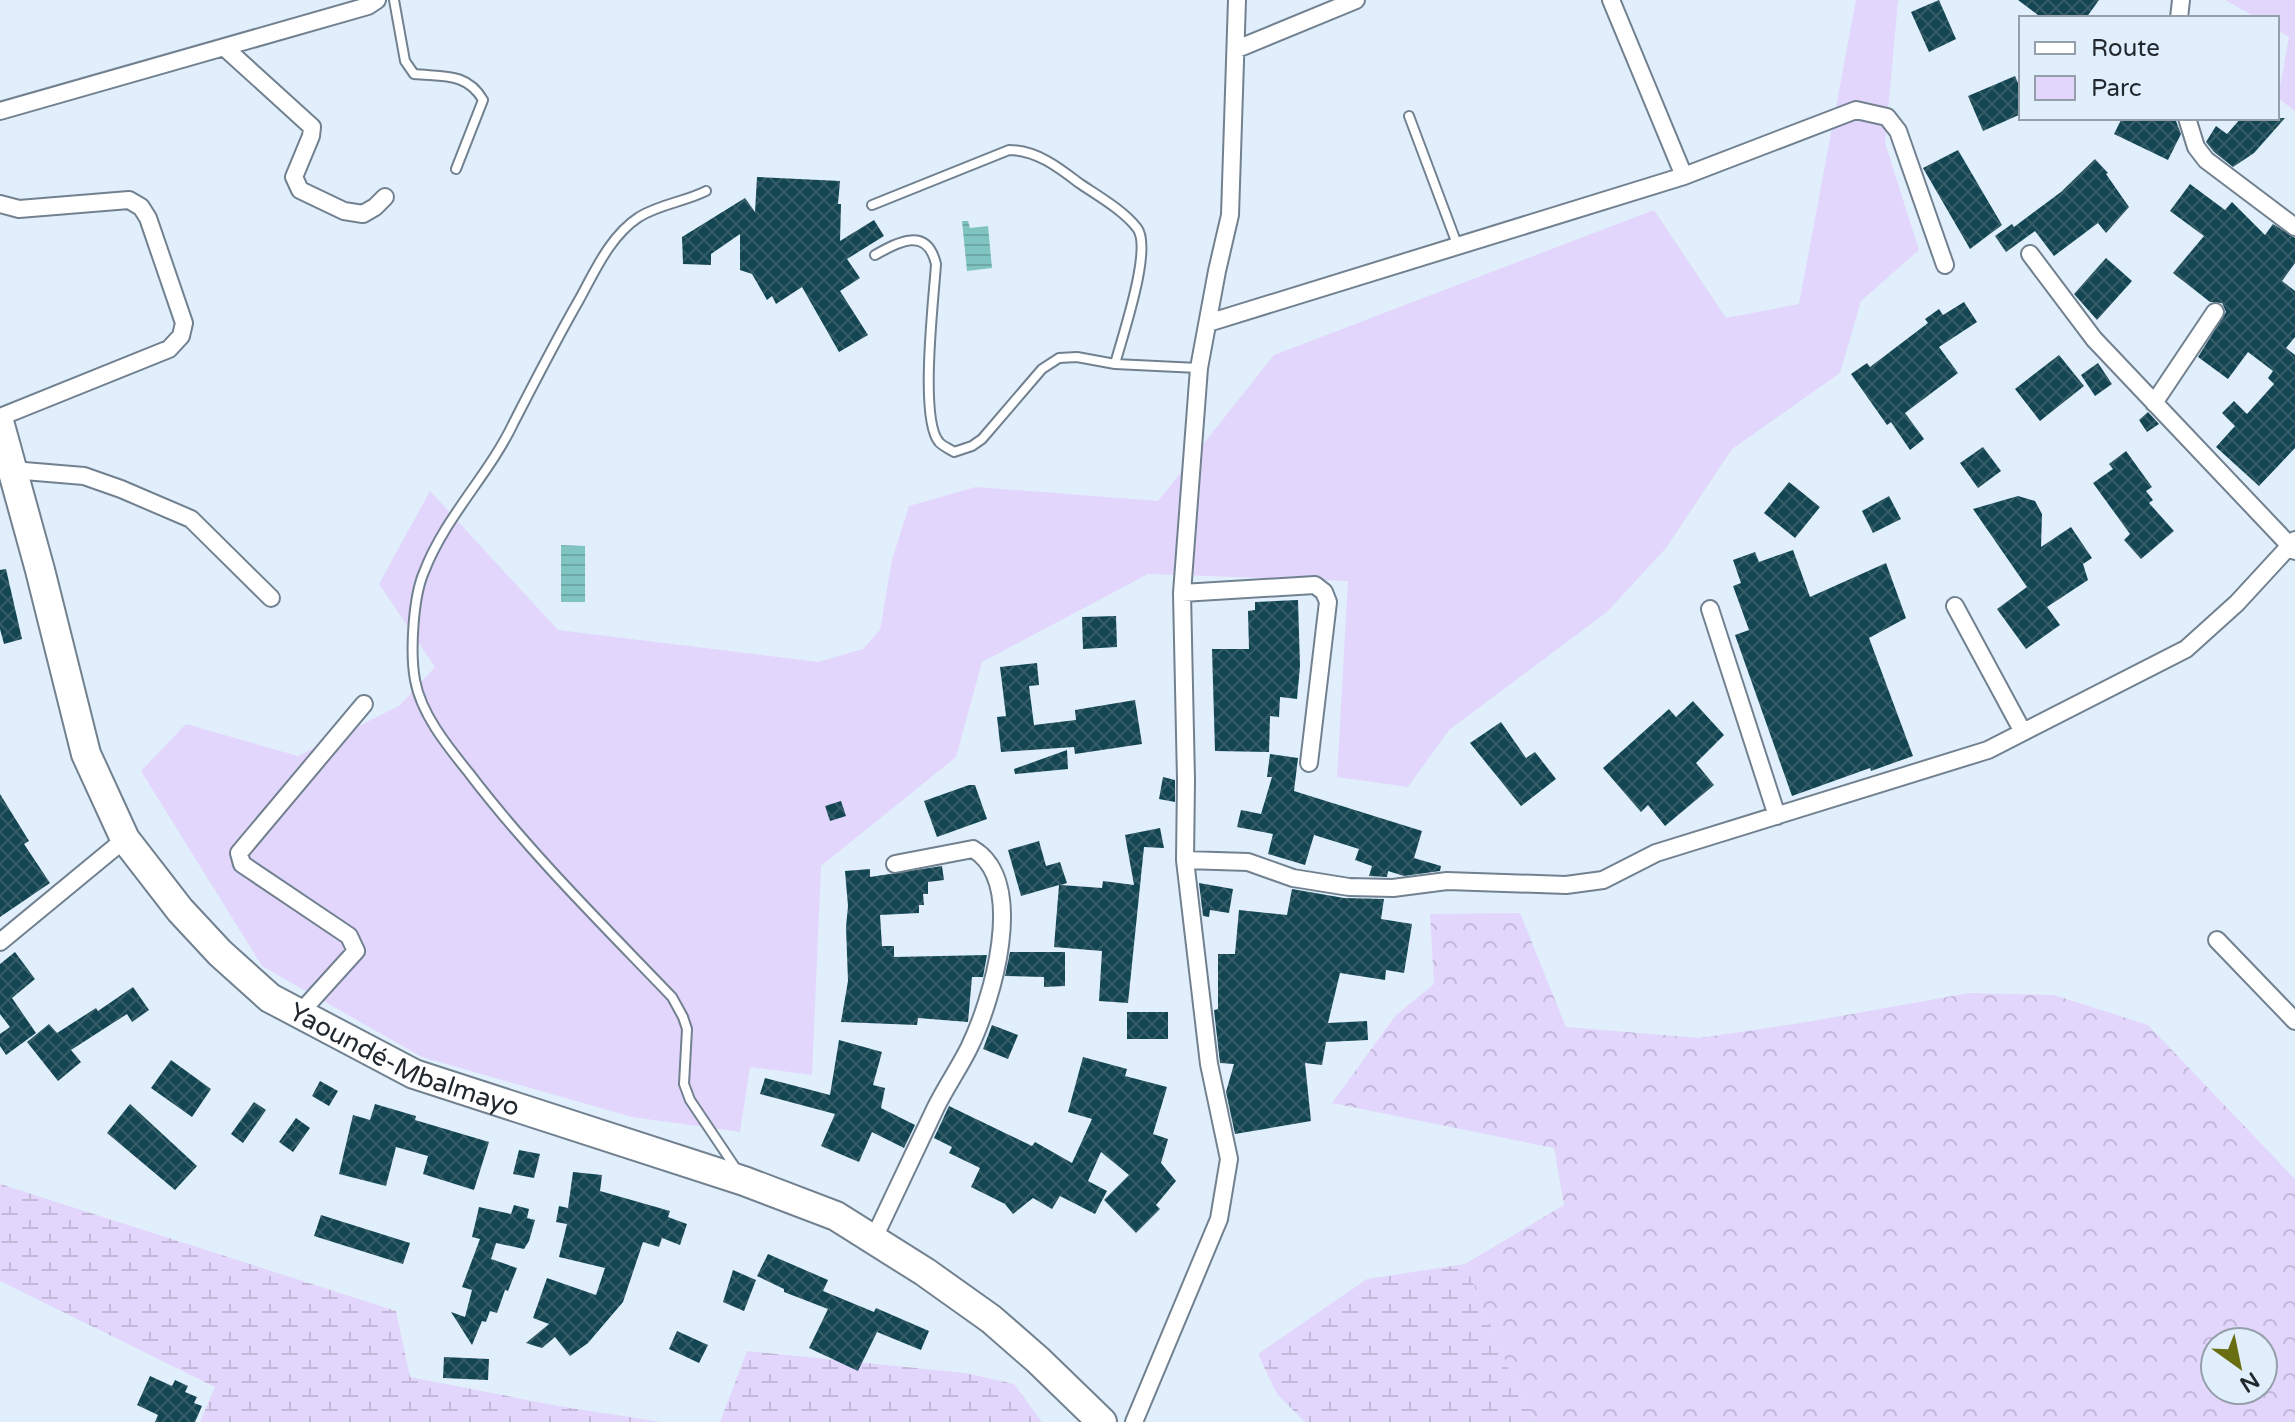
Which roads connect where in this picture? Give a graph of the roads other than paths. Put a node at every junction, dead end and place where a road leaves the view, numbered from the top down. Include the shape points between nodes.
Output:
1 (377, 0) edge
2 (394, 0) edge
3 (1237, 0) edge
4 (1356, 0) edge
5 (1611, 0) edge
6 (224, 47) junction
7 (1237, 49) junction
8 (0, 111) edge
9 (1409, 116) dead end
10 (2188, 120) edge
11 (456, 169) dead end
12 (1684, 176) junction
13 (706, 191) dead end
14 (385, 197) dead end
15 (0, 204) edge
16 (872, 205) dead end
17 (2295, 227) edge
18 (1457, 244) junction
19 (2030, 254) dead end
20 (875, 255) dead end
21 (1945, 265) dead end
22 (2215, 312) dead end
23 (1208, 323) junction
24 (1115, 364) junction
25 (1199, 368) junction
26 (2154, 403) junction
27 (0, 417) edge
28 (0, 425) edge
29 (6, 472) edge
30 (2293, 547) edge
31 (1182, 593) junction
32 (271, 598) dead end
33 (1955, 606) dead end
34 (1710, 609) dead end
35 (364, 704) dead end
36 (2023, 732) junction
37 (1309, 763) dead end
38 (1777, 816) junction
39 (125, 839) junction
40 (1185, 860) junction
41 (895, 864) dead end
42 (2217, 940) dead end
43 (0, 942) edge
44 (299, 1014) junction
45 (2295, 1021) edge
46 (744, 1181) junction
47 (873, 1240) junction
48 (1102, 1422) edge
49 (1134, 1422) edge

1 - 6 street
2 - 11 lane via 405,61 414,74 454,76 477,89 483,100
3 - 7 street
4 - 7 street
5 - 12 street
6 - 8 street
6 - 14 street via 312,127 294,177 300,190 363,214
7 - 23 street via 1230,215
9 - 18 lane
10 - 17 street via 2206,160
12 - 18 street
12 - 21 street via 1856,110 1873,112 1887,117 1898,131
13 - 46 lane via 638,218 619,233 601,260 507,438 457,509 423,573 413,633 415,681 455,756 504,820 672,997 687,1029 684,1084 690,1100
15 - 27 street via 19,209 129,200 141,207 184,323 169,349
16 - 24 lane via 1009,150 1032,154 1059,168 1129,219 1142,236 1143,257
18 - 23 street
19 - 26 street via 2094,339
20 - 24 lane via 907,239 920,242 934,255 928,393 933,429 939,442 954,452 982,439 1042,369 1059,358
22 - 26 street
23 - 25 street
24 - 25 lane
25 - 31 street
26 - 30 street
28 - 29 highway, Yaoundé-Mbalmayo
29 - 32 street via 84,476 191,519
29 - 39 highway, Yaoundé-Mbalmayo via 86,754
30 - 36 street via 2186,649
31 - 37 street via 1315,585 1324,592 1328,602
31 - 40 street
33 - 36 street
34 - 38 street
35 - 44 street via 239,853 242,864 354,943 356,951
36 - 38 street via 1988,750
38 - 40 street via 1656,853 1603,880 1566,885 1447,881 1349,887 1293,878 1248,862
39 - 43 street
39 - 44 highway, Yaoundé-Mbalmayo via 220,953 270,998
40 - 49 street via 1209,1064 1229,1159 1219,1219
41 - 47 street via 973,849 987,857 1002,894 1000,941 992,986 970,1046
42 - 45 street
44 - 46 highway, Yaoundé-Mbalmayo via 414,1074
46 - 47 highway, Yaoundé-Mbalmayo via 836,1216
47 - 48 highway, Yaoundé-Mbalmayo via 991,1319

